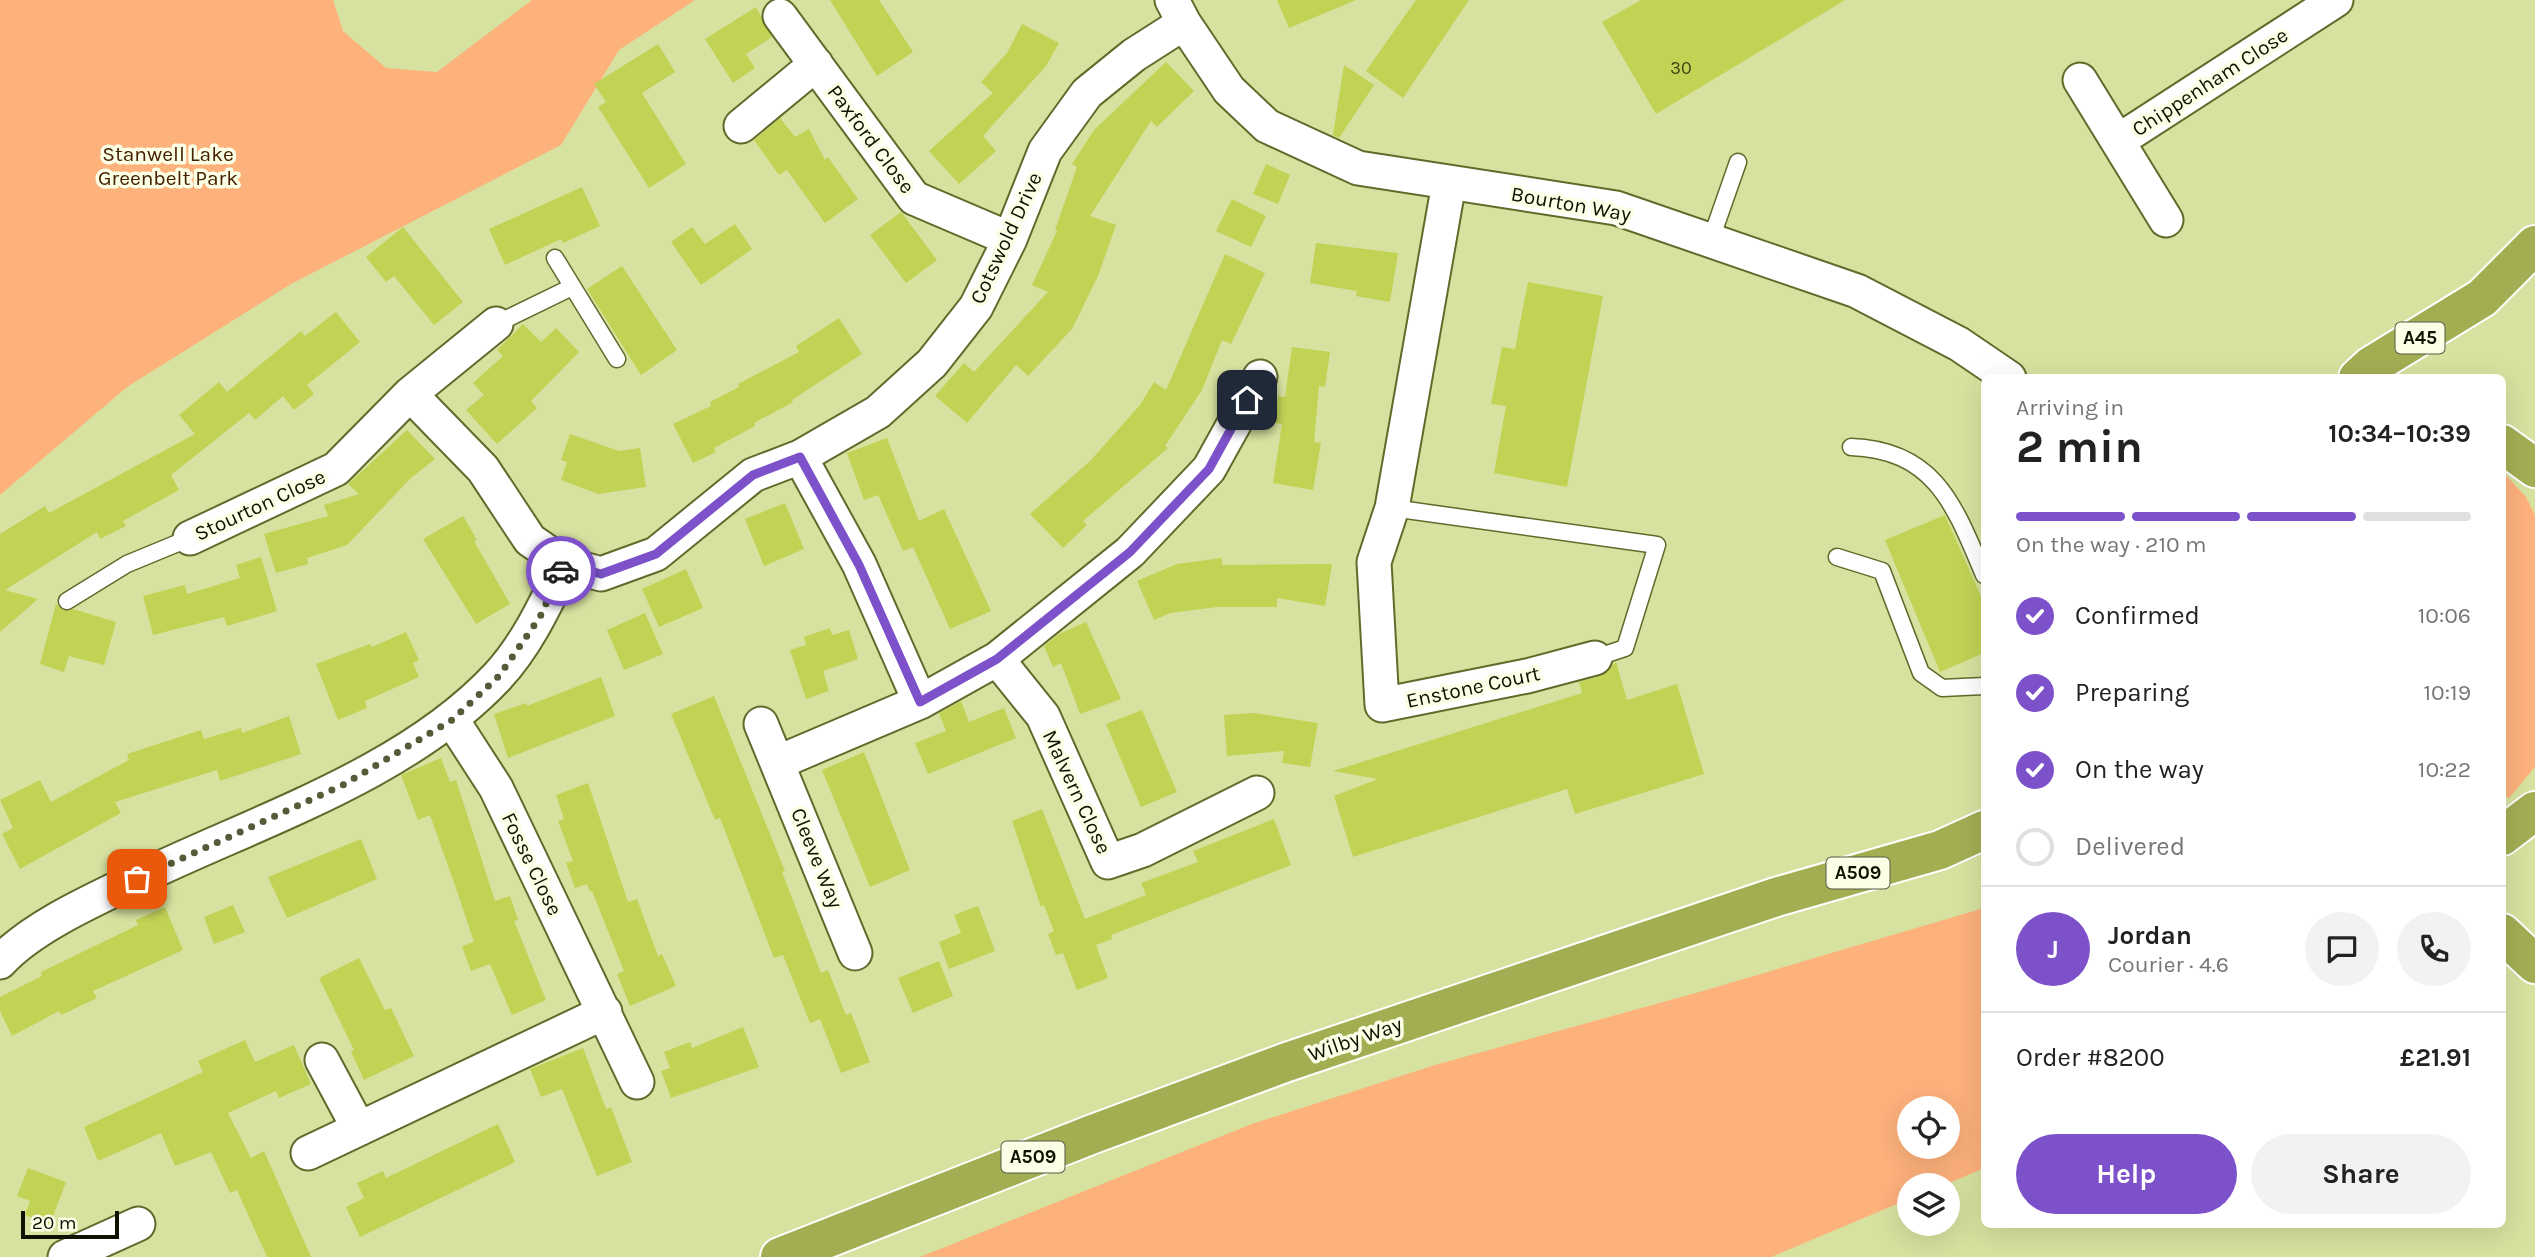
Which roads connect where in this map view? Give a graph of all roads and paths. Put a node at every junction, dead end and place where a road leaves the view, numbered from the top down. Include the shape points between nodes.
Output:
1 (2336, 0) edge
2 (776, 8) edge
3 (1178, 12) edge
4 (816, 64) junction
5 (2080, 80) dead end
6 (741, 126) dead end
7 (2118, 141) junction
8 (1738, 162) dead end
9 (1449, 183) junction
10 (2166, 220) dead end
11 (1010, 239) junction
12 (1711, 239) junction
13 (2535, 245) edge
14 (555, 258) dead end
15 (572, 286) junction
16 (496, 324) joint
17 (617, 359) dead end
18 (2003, 374) edge
19 (2362, 374) edge
20 (1260, 377) dead end
21 (410, 394) junction
22 (1851, 447) dead end
23 (2506, 447) edge
24 (800, 457) junction
25 (2535, 468) edge
26 (1392, 508) junction
27 (190, 538) joint
28 (1837, 557) dead end
29 (565, 564) junction
30 (1981, 568) edge
31 (67, 601) dead end
32 (1595, 658) joint
33 (997, 659) junction
34 (1981, 686) edge
35 (920, 702) junction
36 (452, 720) junction
37 (761, 723) dead end
38 (779, 762) junction
39 (1257, 793) dead end
40 (2535, 811) edge
41 (1981, 831) edge
42 (2506, 833) edge
43 (1940, 850) junction
44 (1981, 851) edge
45 (2506, 937) edge
46 (855, 953) dead end
47 (0, 962) edge
48 (2535, 964) edge
49 (605, 1012) junction
50 (322, 1060) dead end
51 (637, 1082) dead end
52 (359, 1129) junction
53 (309, 1153) dead end
54 (138, 1224) dead end
55 (65, 1257) edge
56 (780, 1257) edge

1 - 7 street, Chippenham Close
2 - 4 street, Paxford Close
3 - 9 street, Bourton Way via 1229,90 1267,126 1358,168
3 - 11 street, Cotswold Drive via 1087,93 1045,151
4 - 6 street, Paxford Close
4 - 11 street, Paxford Close via 914,198
5 - 7 street, Chippenham Close
7 - 10 street, Chippenham Close
8 - 12 lane
9 - 12 street, Bourton Way via 1616,208
9 - 26 street, Enstone Court
11 - 24 street, Cotswold Drive via 976,307 932,363 878,412
12 - 18 street, Bourton Way via 1857,291 1959,344
13 - 19 highway, A45 via 2482,298
14 - 15 lane
15 - 16 lane
15 - 17 lane
16 - 21 street, Stourton Close
20 - 33 street via 1209,469 1130,552
21 - 27 street, Stourton Close via 336,469
21 - 29 street, Cotswold Drive via 483,469 530,540
22 - 30 lane via 1889,452 1918,465 1954,505
23 - 25 highway
24 - 29 street, Cotswold Drive via 753,475 656,554 601,574
24 - 35 street via 859,565
26 - 32 lane via 1657,545 1625,648
26 - 32 street, Enstone Court via 1374,562 1382,705
27 - 31 lane, Stourton Close via 127,564
28 - 34 lane via 1882,571 1921,673 1942,688
29 - 36 street via 540,617 499,676
33 - 35 street
33 - 39 street, Malvern Close via 1042,716 1108,862
35 - 38 street
36 - 47 street via 343,785 74,909
36 - 49 street, Fosse Close via 496,788
37 - 38 street, Cleeve Way
38 - 46 street, Cleeve Way
40 - 42 highway
41 - 43 highway, Wilby Way / A509
43 - 44 highway, Wilby Way / A509
43 - 56 highway, Wilby Way / A509 via 1776,897 1287,1062
45 - 48 highway
49 - 51 street, Fosse Close
49 - 52 street
50 - 52 street
52 - 53 street
54 - 55 street

